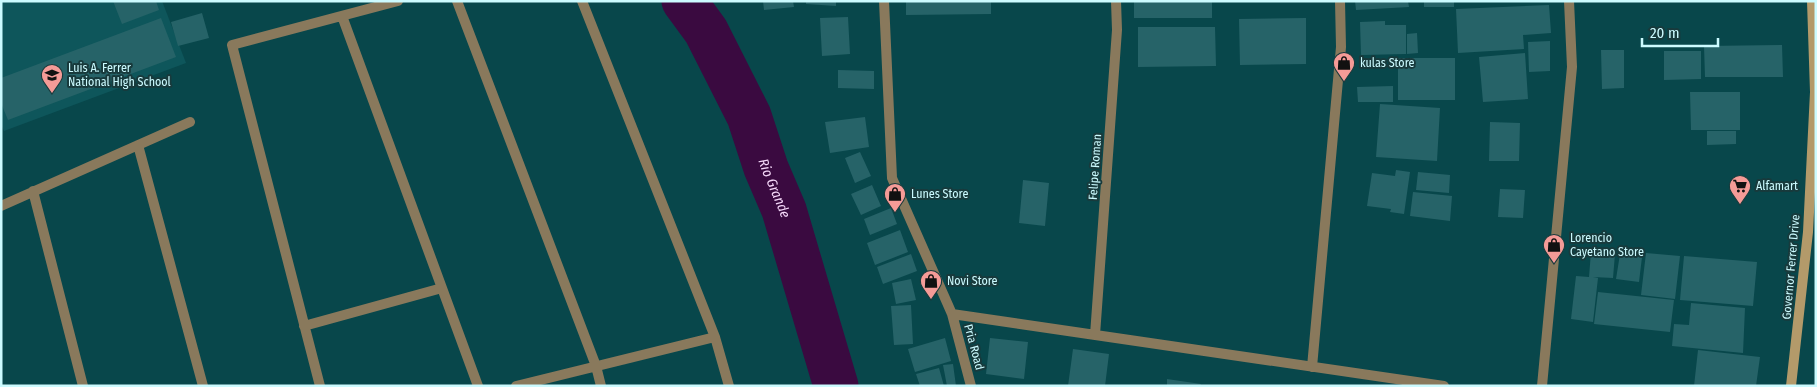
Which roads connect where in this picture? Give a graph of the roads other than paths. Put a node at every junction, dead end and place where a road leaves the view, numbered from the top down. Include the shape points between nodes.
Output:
1 (398, 1) edge
2 (457, 1) edge
3 (582, 1) edge
4 (884, 1) edge
5 (1116, 1) edge
6 (1340, 1) edge
7 (1569, 1) edge
8 (1812, 1) edge
9 (342, 16) junction
10 (1814, 116) edge
11 (190, 122) dead end
12 (138, 145) junction
13 (33, 192) junction
14 (1, 206) edge
15 (442, 288) junction
16 (952, 314) junction
17 (304, 326) junction
18 (1095, 335) junction
19 (714, 337) junction
20 (596, 366) junction
21 (1312, 367) junction
22 (83, 386) edge
23 (203, 386) edge
24 (320, 386) edge
25 (478, 386) edge
26 (516, 386) edge
27 (601, 386) edge
28 (729, 386) edge
29 (972, 386) edge
30 (1444, 386) edge
31 (1542, 386) edge
32 (1791, 386) edge

1 - 9 street
2 - 20 street
3 - 19 street
4 - 16 street, Pria Road via 892,178
5 - 18 street, Felipe Roman via 1117,30
6 - 21 street via 1341,47
7 - 31 street via 1572,67
8 - 10 main road, Governor Ferrer Drive
9 - 15 street
9 - 17 street via 232,45
10 - 32 main road, Governor Ferrer Drive via 1808,232
11 - 12 street
12 - 13 street
12 - 23 street
13 - 14 street
13 - 22 street
15 - 17 street
15 - 25 street
16 - 18 street
16 - 29 street, Pria Road
17 - 24 street
18 - 21 street
19 - 20 street
19 - 28 street
20 - 26 street
20 - 27 street
21 - 30 street

